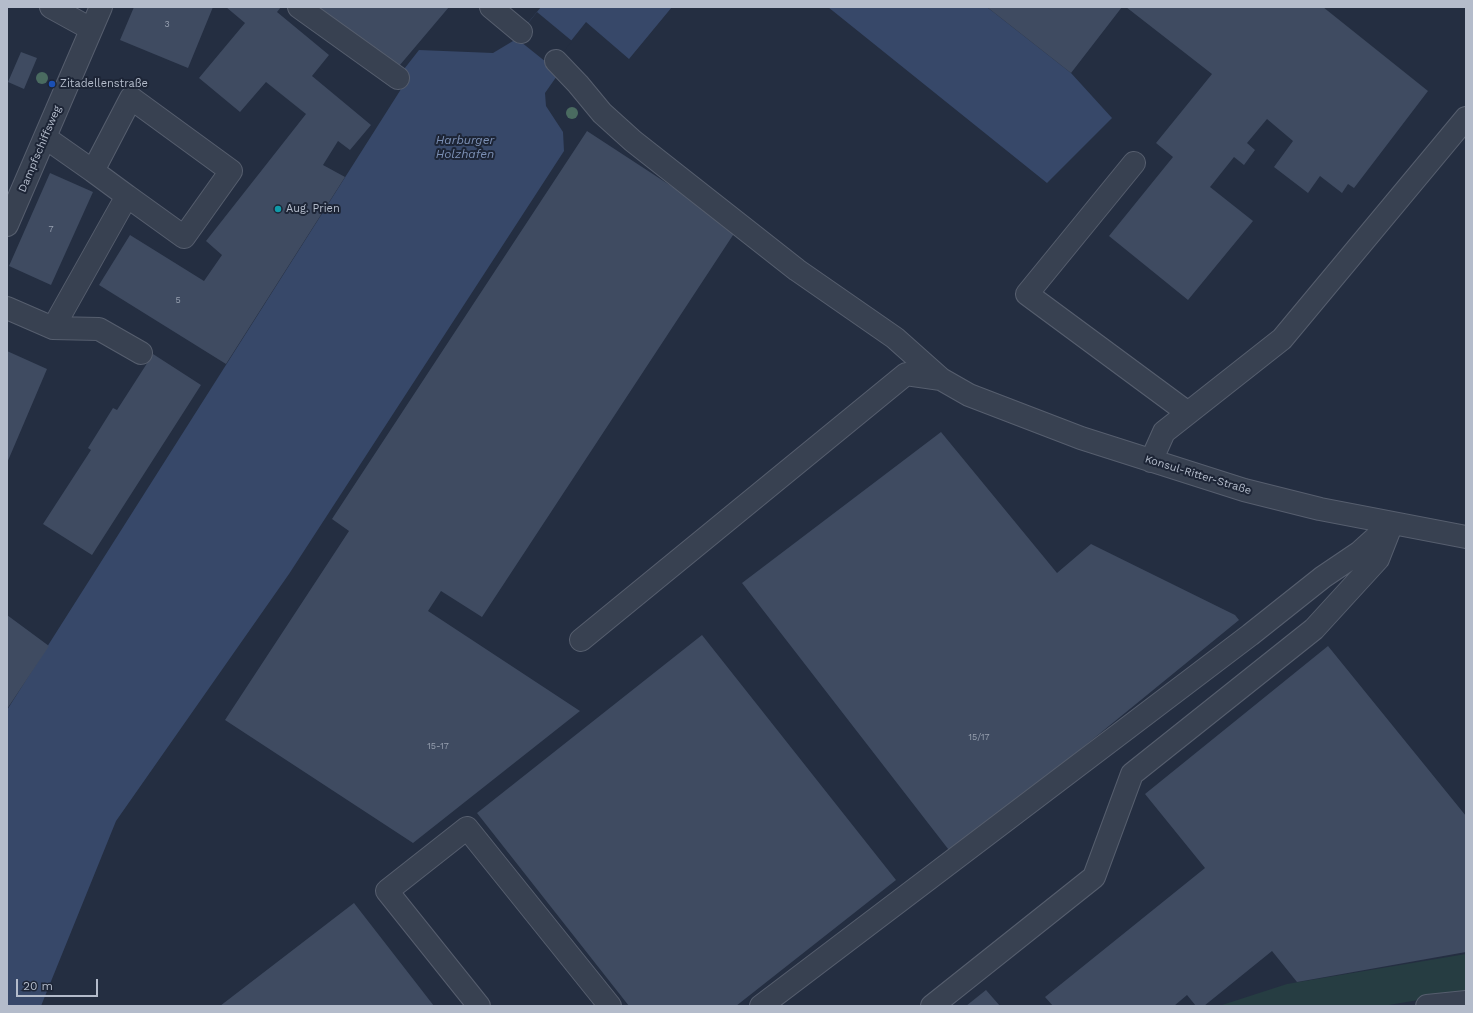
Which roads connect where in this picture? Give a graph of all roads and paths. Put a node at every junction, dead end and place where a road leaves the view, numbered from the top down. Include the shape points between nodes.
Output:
1 (51, 7) edge
2 (101, 7) edge
3 (299, 7) edge
4 (491, 7) edge
5 (91, 29) junction
6 (521, 32) dead end
7 (556, 61) dead end
8 (398, 78) dead end
9 (1466, 118) edge
10 (46, 138) junction
11 (1134, 163) dead end
12 (93, 171) junction
13 (127, 196) junction
14 (7, 225) edge
15 (7, 308) edge
16 (53, 328) junction
17 (141, 353) dead end
18 (942, 379) junction
19 (1188, 413) junction
20 (1152, 461) junction
21 (1392, 523) junction
22 (1466, 537) edge
23 (581, 640) dead end
24 (1466, 1002) edge
25 (479, 1006) edge
26 (610, 1006) edge
27 (761, 1006) edge
28 (932, 1006) edge
29 (1427, 1006) edge

1 - 5 street
2 - 5 street, Dampfschiffsweg
3 - 8 street
4 - 6 street
5 - 10 street, Dampfschiffsweg
7 - 18 street via 632,141 797,270 895,338
9 - 19 street via 1282,339
10 - 12 street
10 - 14 street, Dampfschiffsweg
11 - 19 street via 1027,294
12 - 13 street
12 - 13 street via 131,98 230,171 184,237
13 - 16 street
15 - 16 street
16 - 17 street via 100,329
18 - 20 street, Konsul-Ritter-Straße via 969,395 1012,413
18 - 23 street via 906,374
19 - 20 street via 1164,432
20 - 21 street, Konsul-Ritter-Straße via 1244,490 1320,509
21 - 22 street, Konsul-Ritter-Straße
21 - 27 street via 1360,552 1323,577
21 - 28 street via 1378,559 1314,629 1132,774 1094,877
24 - 29 street
25 - 26 street via 387,891 467,828

